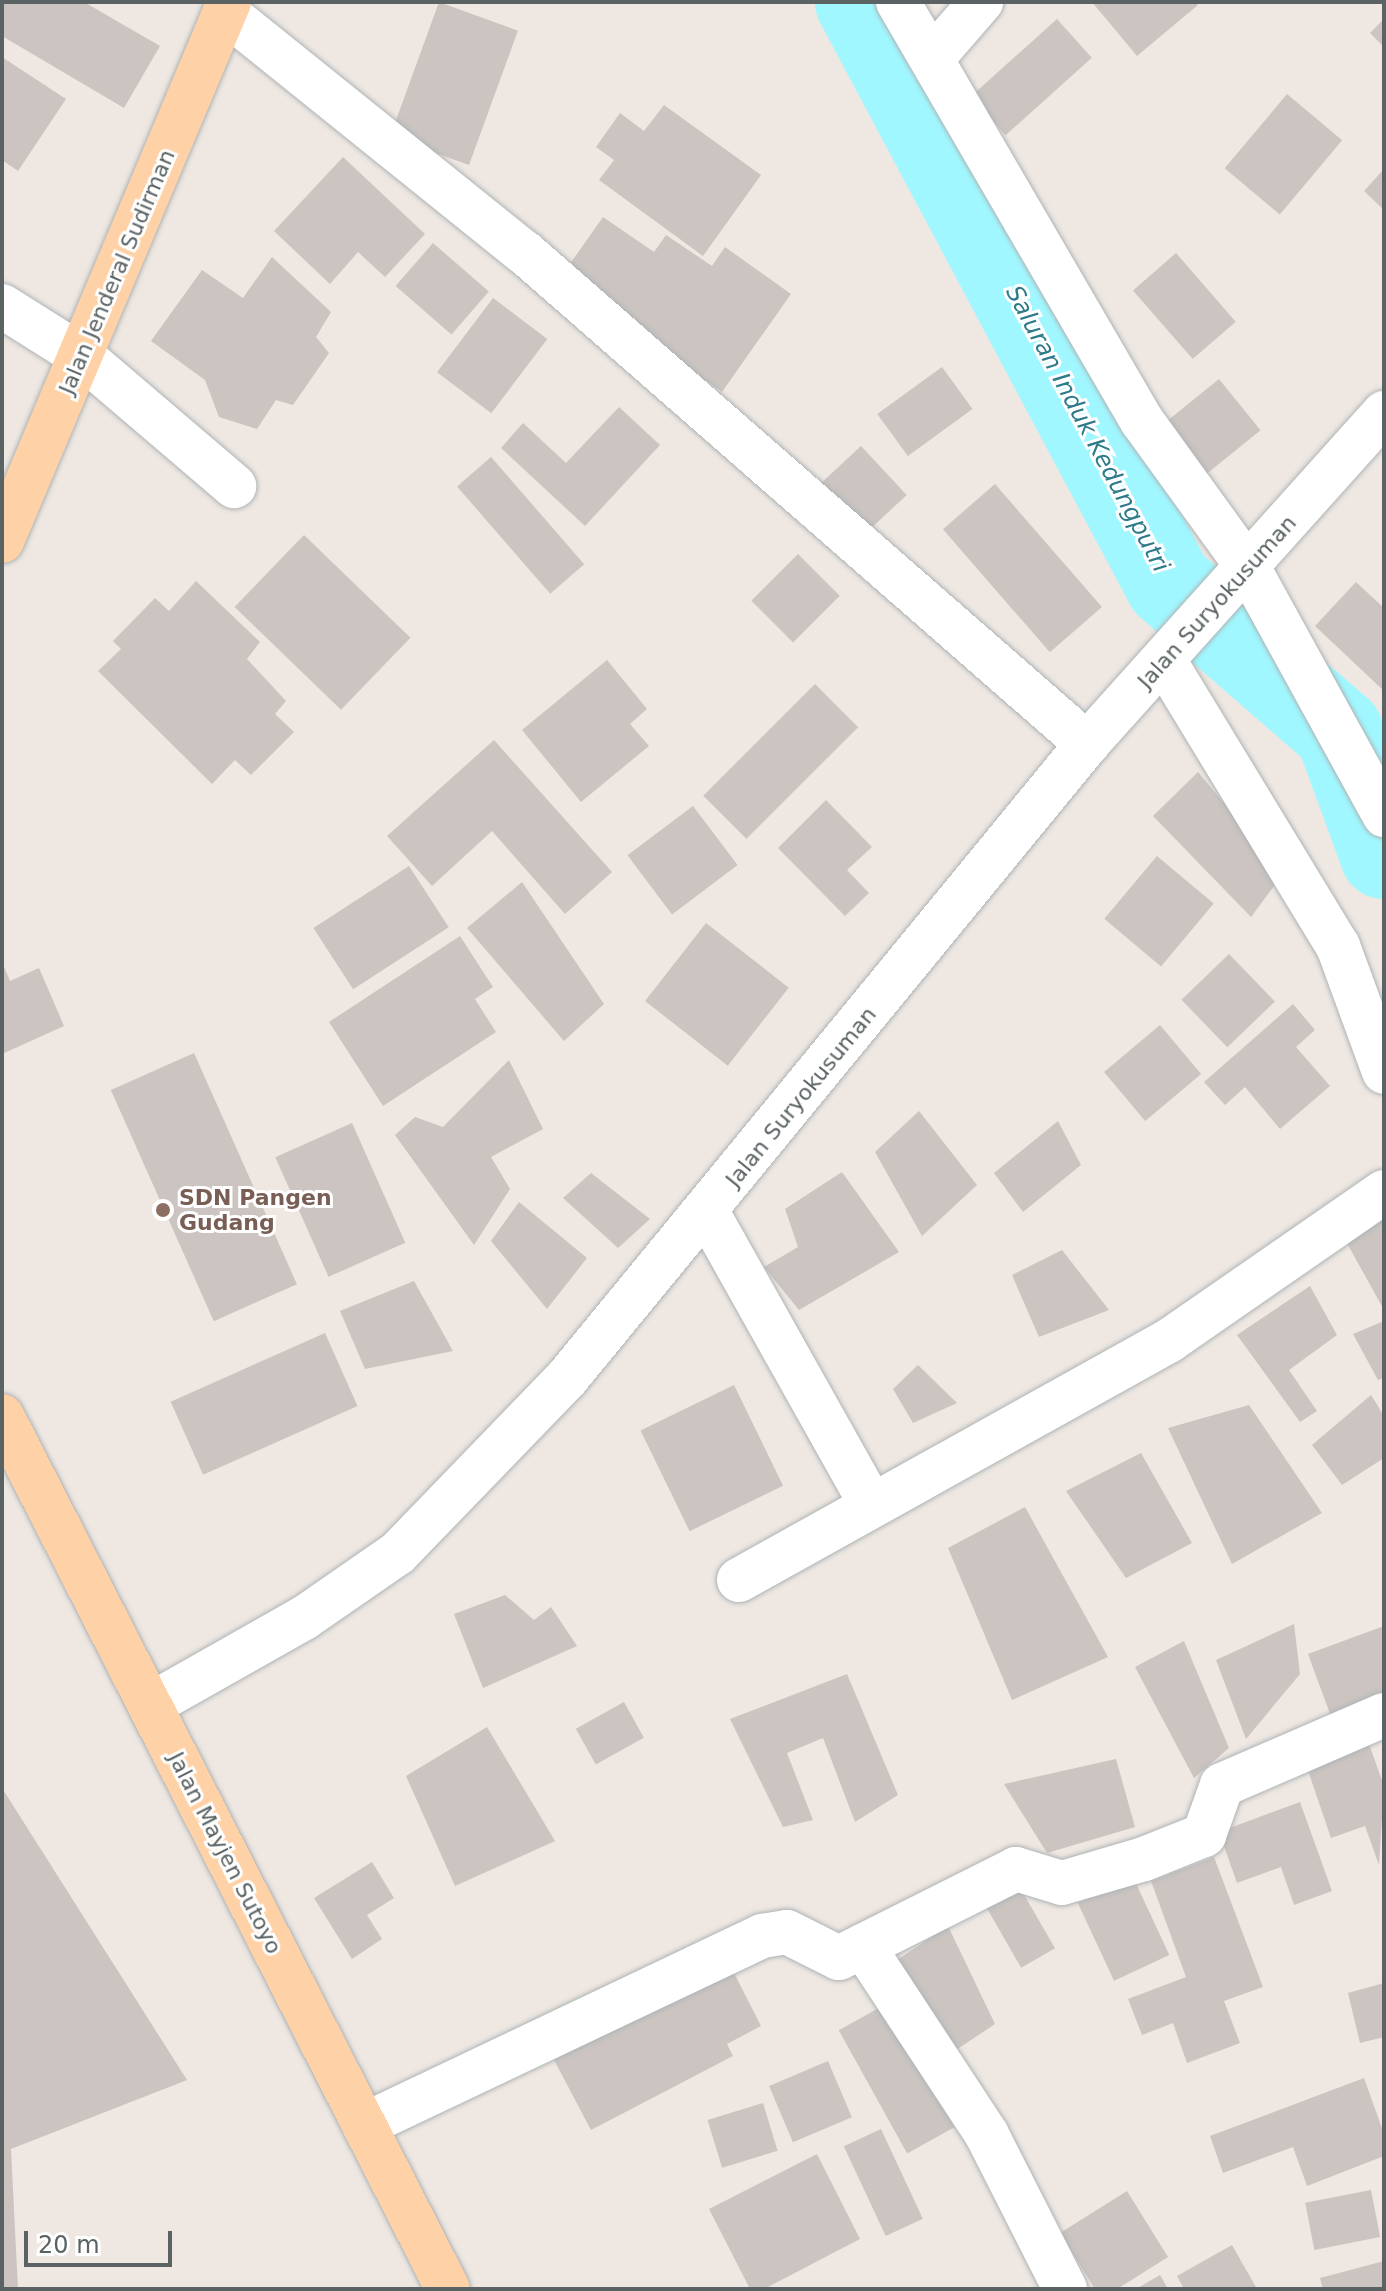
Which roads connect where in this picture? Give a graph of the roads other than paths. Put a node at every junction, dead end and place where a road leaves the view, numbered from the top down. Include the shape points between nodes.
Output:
1 (898, 2) edge
2 (981, 2) edge
3 (227, 7) edge
4 (934, 56) junction
5 (2, 306) edge
6 (83, 357) junction
7 (1384, 413) edge
8 (234, 486) dead end
9 (2, 541) edge
10 (1239, 579) junction
11 (1177, 647) junction
12 (1087, 744) junction
13 (1384, 815) edge
14 (1384, 1072) edge
15 (1384, 1192) edge
16 (707, 1212) junction
17 (8, 1436) edge
18 (870, 1502) junction
19 (739, 1580) dead end
20 (150, 1705) junction
21 (1384, 1715) edge
22 (863, 1946) junction
23 (364, 2125) junction
24 (448, 2289) edge
25 (1065, 2289) edge

1 - 4 street
2 - 4 street
3 - 6 main road, Jalan Jenderal Sudirman
3 - 12 street via 536,262
4 - 10 street via 1142,421
5 - 6 street
6 - 8 street
6 - 9 main road, Jalan Jenderal Sudirman
7 - 10 street, Jalan Suryokusuman
10 - 11 street, Jalan Suryokusuman
10 - 13 street
11 - 12 street, Jalan Suryokusuman
11 - 14 street via 1338,946
12 - 16 street, Jalan Suryokusuman
15 - 18 street via 1170,1340
16 - 18 street
16 - 20 street, Jalan Suryokusuman via 567,1378 398,1553 304,1618
17 - 20 main road, Jalan Mayjen Sutoyo
18 - 19 street
20 - 23 main road, Jalan Mayjen Sutoyo
21 - 22 street via 1222,1785 1204,1835 1088,1880 1062,1883 1016,1869
22 - 23 street via 827,1958 787,1932 762,1936
22 - 25 street via 987,2135
23 - 24 main road, Jalan Mayjen Sutoyo

